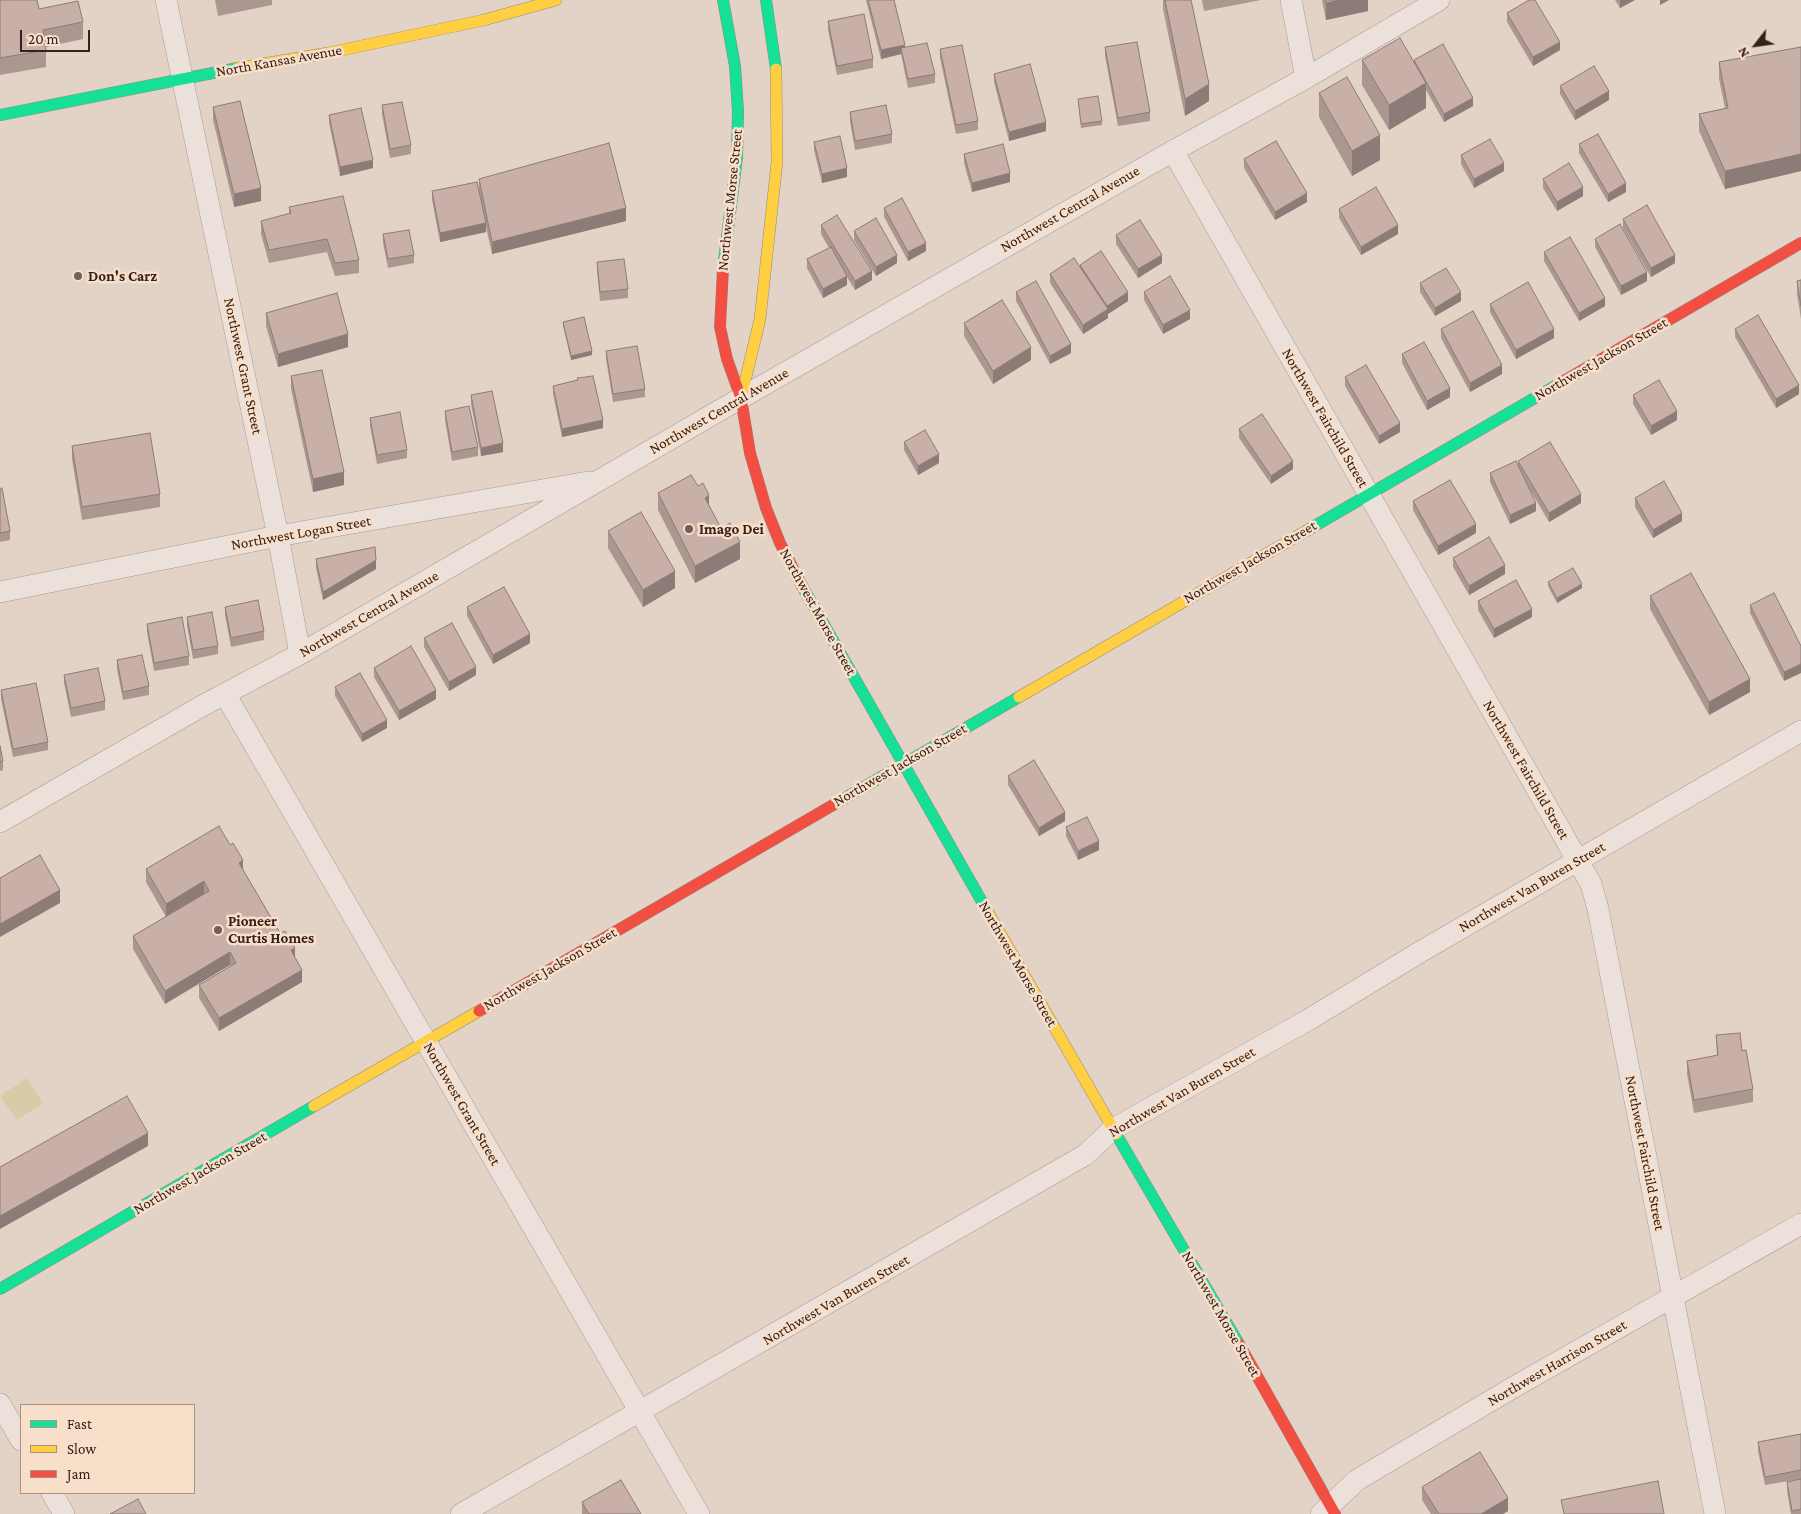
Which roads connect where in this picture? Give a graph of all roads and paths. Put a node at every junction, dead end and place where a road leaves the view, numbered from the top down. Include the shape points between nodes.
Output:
1 (166, 0) edge
2 (556, 0) edge
3 (723, 0) edge
4 (766, 0) edge
5 (1291, 0) edge
6 (1439, 0) edge
7 (183, 78) junction
8 (1306, 78) junction
9 (0, 115) edge
10 (1173, 151) junction
11 (1801, 243) edge
12 (741, 398) junction
13 (603, 480) junction
14 (1368, 493) junction
15 (278, 536) junction
16 (0, 592) edge
17 (300, 654) junction
18 (225, 694) junction
19 (1801, 731) edge
20 (904, 762) junction
21 (0, 822) edge
22 (1578, 860) junction
23 (426, 1041) junction
24 (1113, 1129) junction
25 (1801, 1224) edge
26 (0, 1289) edge
27 (1673, 1297) junction
28 (0, 1404) edge
29 (640, 1412) junction
30 (20, 1438) edge
31 (53, 1494) edge
32 (1328, 1511) edge
33 (64, 1514) edge
34 (461, 1514) edge
35 (699, 1514) edge
36 (1715, 1514) edge

1 - 7 street, Northwest Grant Street
2 - 7 main road, North Kansas Avenue via 484,20 328,53
3 - 12 main road, Northwest Morse Street via 736,66 738,111 737,157 722,278 720,327
4 - 12 main road, Northwest Morse Street via 777,76 777,162 760,319
5 - 8 street
6 - 8 street, Northwest Central Avenue
7 - 9 main road, North Kansas Avenue
7 - 15 street, Northwest Grant Street
8 - 10 street, Northwest Central Avenue
10 - 12 street, Northwest Central Avenue
10 - 14 street, Northwest Fairchild Street
11 - 14 main road, Northwest Jackson Street
12 - 13 street, Northwest Central Avenue
12 - 20 main road, Northwest Morse Street via 750,453 780,543
13 - 15 street, Northwest Logan Street
13 - 17 street, Northwest Central Avenue
14 - 20 main road, Northwest Jackson Street
14 - 22 street, Northwest Fairchild Street
15 - 16 street, Northwest Logan Street
15 - 17 street, Northwest Grant Street
17 - 18 street, Northwest Central Avenue
18 - 21 street, Northwest Central Avenue
18 - 23 street, Northwest Grant Street
19 - 22 street, Northwest Van Buren Street
20 - 23 main road, Northwest Jackson Street
20 - 24 main road, Northwest Morse Street
22 - 24 street, Northwest Van Buren Street via 1308,1020
22 - 27 street, Northwest Fairchild Street via 1591,884 1598,909
23 - 26 main road, Northwest Jackson Street
23 - 29 street, Northwest Grant Street
24 - 29 street, Northwest Van Buren Street via 1085,1155
24 - 32 main road, Northwest Morse Street
25 - 27 street, Northwest Harrison Street
27 - 32 street, Northwest Harrison Street via 1357,1480
27 - 36 street, Northwest Fairchild Street
28 - 30 street
29 - 34 street, Northwest Van Buren Street
29 - 35 street, Northwest Grant Street
31 - 33 street

